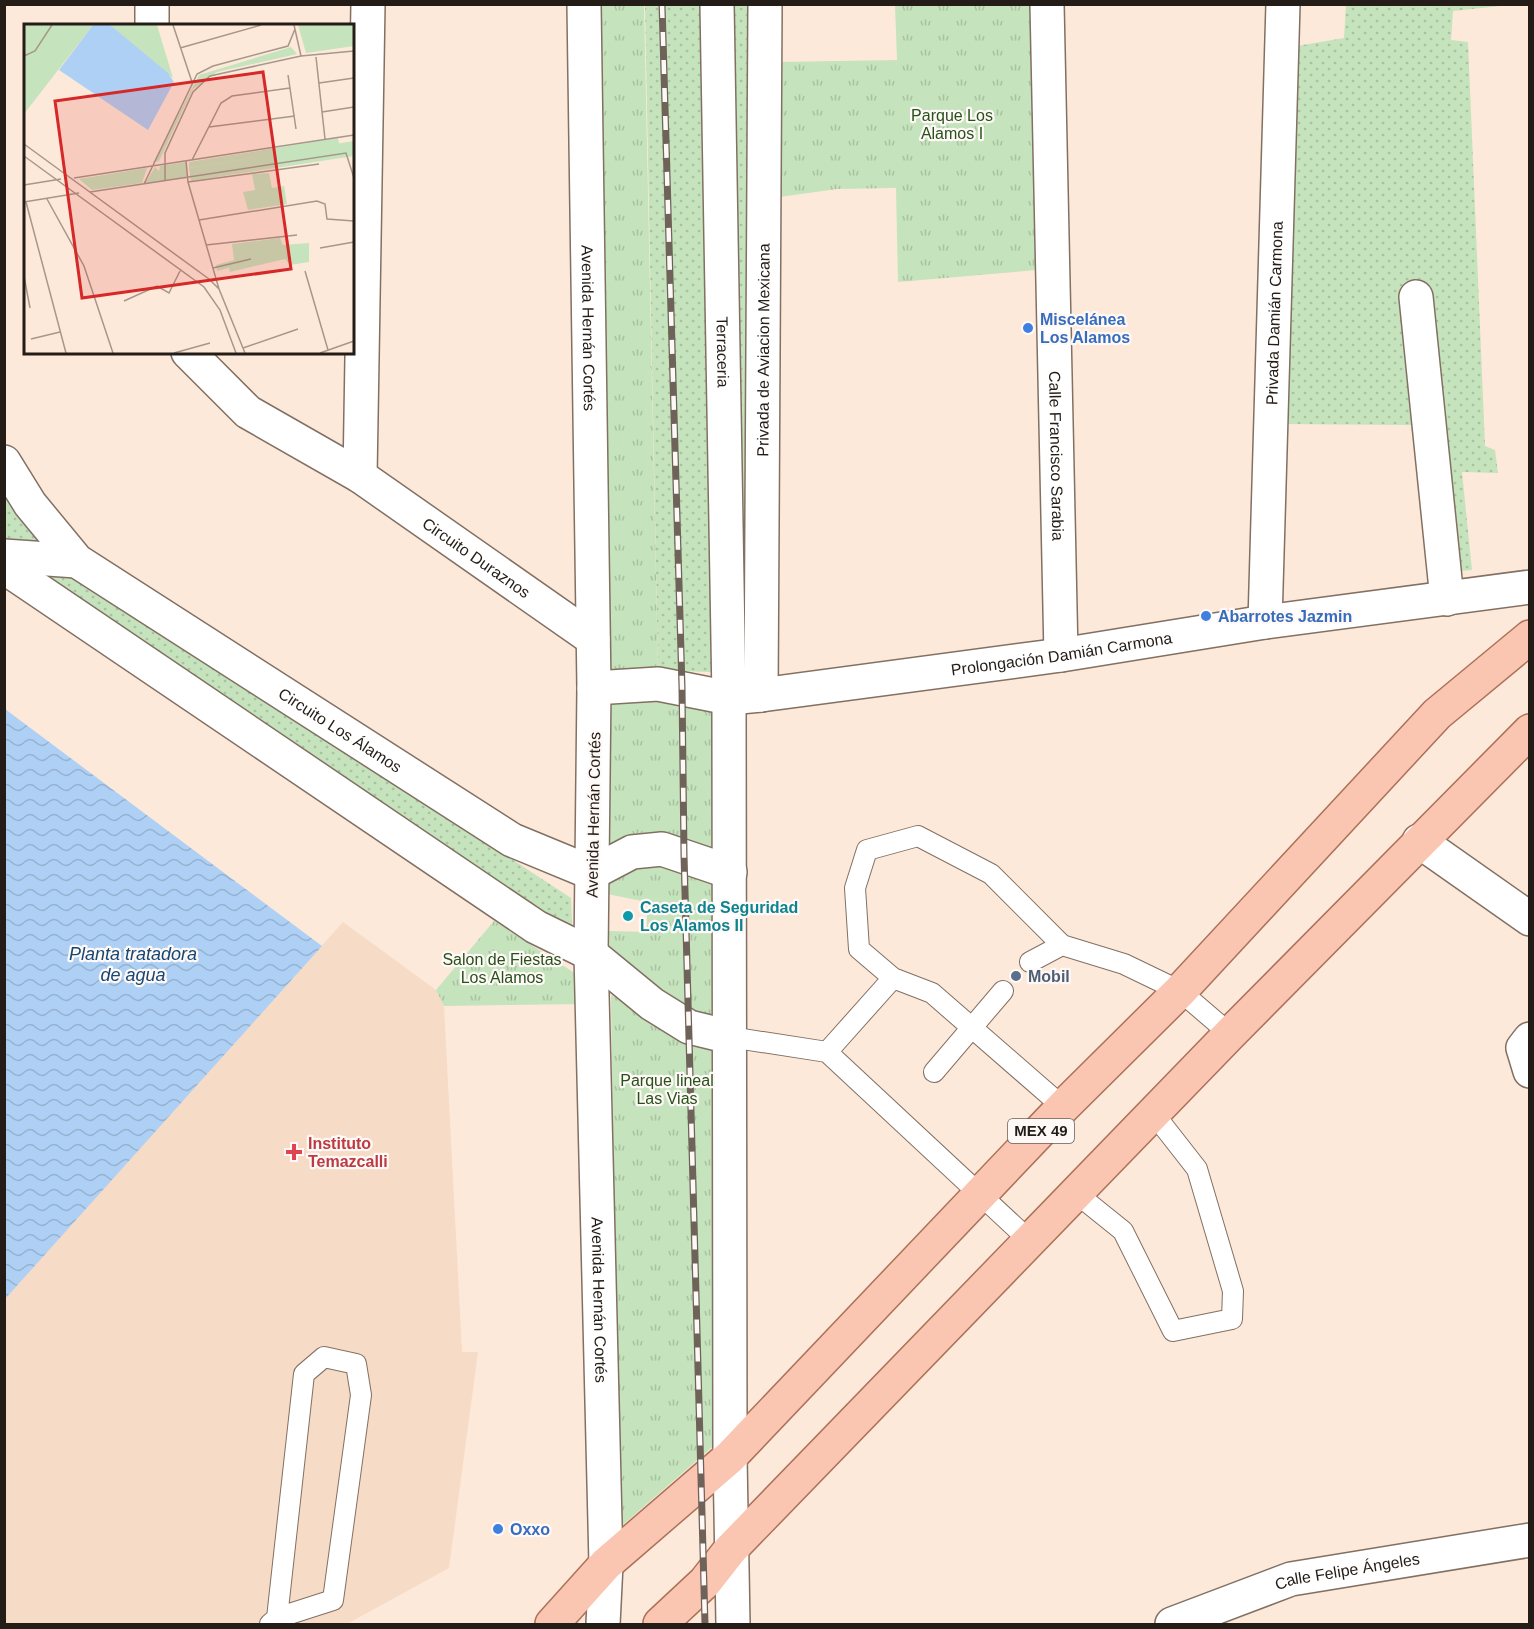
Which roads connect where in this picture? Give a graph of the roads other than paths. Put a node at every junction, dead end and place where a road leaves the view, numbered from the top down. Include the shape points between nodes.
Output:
1 (152, 4) edge
2 (368, 4) edge
3 (584, 4) edge
4 (717, 4) edge
5 (765, 4) edge
6 (1047, 4) edge
7 (1283, 4) edge
8 (152, 24) edge
9 (1416, 297) dead end
10 (190, 354) edge
11 (4, 462) edge
12 (360, 476) junction
13 (4, 556) edge
14 (77, 561) junction
15 (4, 567) edge
16 (1530, 587) edge
17 (1447, 599) junction
18 (1265, 622) junction
19 (1530, 637) edge
20 (593, 639) junction
21 (1061, 655) junction
22 (594, 688) junction
23 (761, 695) junction
24 (729, 698) junction
25 (1530, 731) edge
26 (1419, 841) junction
27 (730, 872) junction
28 (592, 873) junction
29 (1530, 918) edge
30 (1062, 945) junction
31 (591, 954) junction
32 (1030, 962) dead end
33 (893, 978) junction
34 (1003, 991) dead end
35 (1180, 991) junction
36 (971, 1028) junction
37 (1230, 1034) junction
38 (730, 1037) junction
39 (1530, 1039) edge
40 (827, 1052) junction
41 (1530, 1071) edge
42 (934, 1072) dead end
43 (1064, 1107) junction
44 (1154, 1114) junction
45 (1077, 1194) junction
46 (980, 1195) junction
47 (1030, 1241) junction
48 (730, 1457) junction
49 (1530, 1540) edge
50 (730, 1550) junction
51 (606, 1564) junction
52 (274, 1621) edge
53 (552, 1624) edge
54 (603, 1624) edge
55 (660, 1624) edge
56 (733, 1624) edge
57 (1172, 1624) edge

1 - 8 street
2 - 12 street
3 - 20 street, Avenida Hernán Cortés
4 - 24 street, Terraceria
5 - 23 street, Privada de Aviacion Mexicana
6 - 21 street, Calle Francisco Sarabia
7 - 18 street, Privada Damián Carmona
9 - 17 street
10 - 12 street, Circuito Duraznos via 248,412
11 - 14 street, Circuito Los Álamos via 30,504
12 - 20 street, Circuito Duraznos
13 - 14 street
14 - 28 street, Circuito Los Álamos via 512,840
15 - 31 street via 536,927
16 - 17 street, Prolongación Damián Carmona
17 - 18 street, Prolongación Damián Carmona
18 - 21 street, Prolongación Damián Carmona
19 - 35 main road, MEX 49 via 1437,714
20 - 22 street, Avenida Hernán Cortés
21 - 23 street, Prolongación Damián Carmona
22 - 24 street, Prolongación Damián Carmona via 658,684
22 - 28 street, Avenida Hernán Cortés
23 - 24 street, Prolongación Damián Carmona
24 - 27 street
25 - 26 main road
26 - 29 street
26 - 37 main road
27 - 28 street via 662,849 632,852
27 - 38 street
28 - 31 street, Avenida Hernán Cortés
30 - 32 lane
30 - 33 lane via 991,874 918,836 867,850 855,888 859,949
30 - 35 lane via 1124,964
31 - 38 street via 652,1004 689,1027
31 - 51 street, Avenida Hernán Cortés
33 - 36 lane via 932,993
33 - 40 lane
34 - 36 lane
35 - 37 lane
35 - 43 main road, MEX 49
36 - 42 lane
36 - 43 lane
37 - 44 main road
38 - 40 lane
38 - 48 street
39 - 41 street via 1523,1048
40 - 46 lane via 904,1110
43 - 46 main road, MEX 49
44 - 45 main road
44 - 45 lane via 1197,1169 1233,1290 1232,1318 1173,1331 1123,1231
45 - 47 main road
46 - 47 lane
46 - 48 main road, MEX 49
47 - 50 main road
48 - 50 street
48 - 51 main road, MEX 49
49 - 57 street, Calle Felipe Ángeles via 1291,1579
50 - 55 main road via 705,1582
50 - 56 street
51 - 53 main road, MEX 49
51 - 54 street, Avenida Hernán Cortés
52 - 52 lane via 304,1374 324,1357 356,1364 361,1395 333,1600

